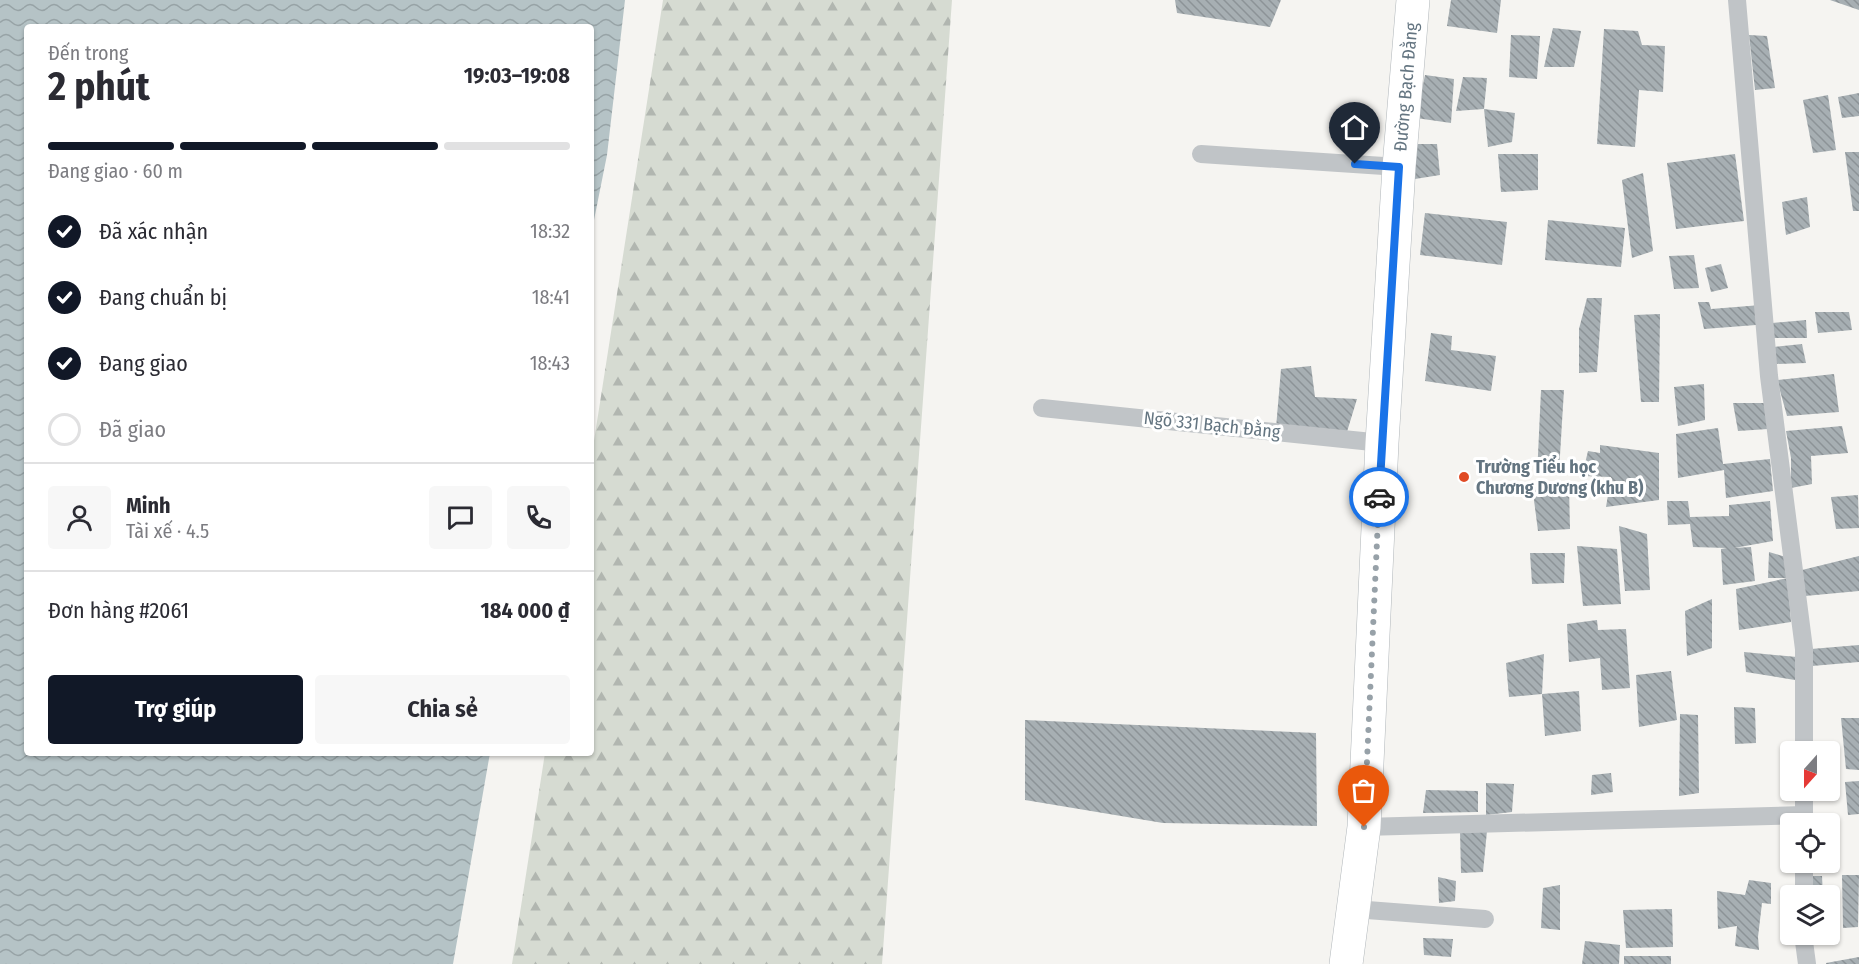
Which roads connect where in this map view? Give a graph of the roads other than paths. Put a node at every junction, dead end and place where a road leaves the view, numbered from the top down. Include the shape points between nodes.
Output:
1 (1413, 0) edge
2 (1737, 0) edge
3 (1202, 154) dead end
4 (1399, 167) junction
5 (1042, 408) dead end
6 (1382, 443) junction
7 (1804, 741) edge
8 (1780, 819) edge
9 (1364, 827) junction
10 (1354, 909) junction
11 (1485, 920) dead end
12 (1804, 945) edge
13 (1346, 964) edge
14 (1807, 964) edge

1 - 4 street, Đường Bạch Đằng
2 - 7 lane via 1769,376 1804,649
3 - 4 lane
4 - 6 street, Đường Bạch Đằng
5 - 6 lane, Ngõ 331 Bạch Đằng
6 - 9 street, Đường Bạch Đằng
8 - 9 lane
9 - 10 street, Đường Bạch Đằng
10 - 11 lane
10 - 13 street, Đường Bạch Đằng
12 - 14 lane

